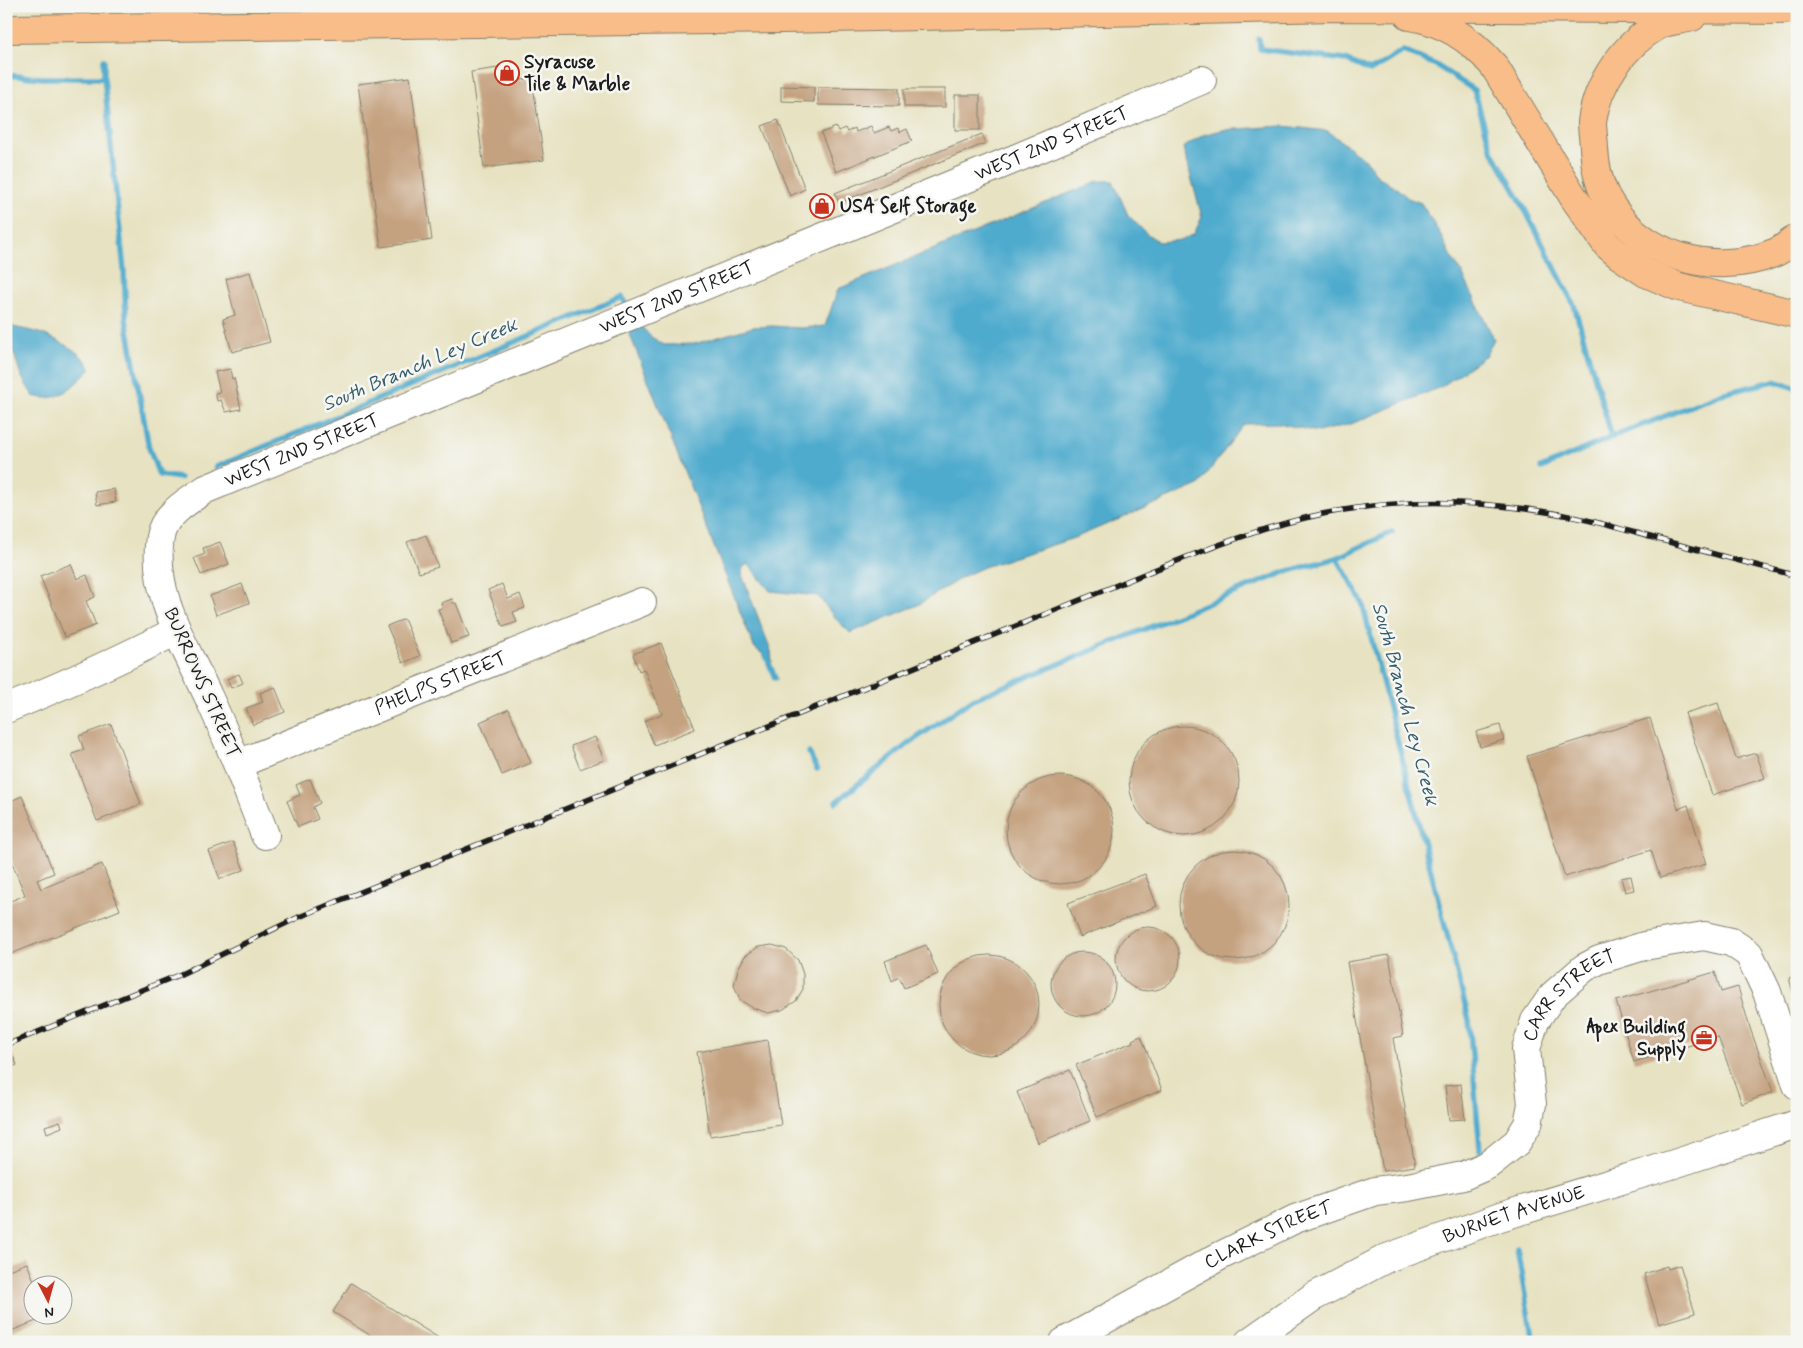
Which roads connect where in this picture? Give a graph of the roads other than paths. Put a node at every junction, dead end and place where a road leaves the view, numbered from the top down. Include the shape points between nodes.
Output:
1 (597, 6) edge
2 (1338, 7) edge
3 (1731, 9) junction
4 (1797, 10) edge
5 (784, 19) junction
6 (6, 29) edge
7 (1202, 80) dead end
8 (1797, 238) edge
9 (1797, 314) edge
10 (163, 527) joint
11 (642, 602) dead end
12 (176, 631) junction
13 (6, 708) edge
14 (238, 764) junction
15 (265, 835) dead end
16 (1797, 1085) edge
17 (1797, 1124) edge
18 (1488, 1165) joint
19 (1064, 1342) edge
20 (1249, 1342) edge

1 - 5 highway
2 - 3 highway
2 - 5 highway
2 - 9 highway via 1435,22 1480,50 1494,66 1574,198 1607,245 1626,260 1646,273 1679,287
3 - 4 highway
3 - 8 highway via 1660,24 1634,43 1610,72 1598,100 1592,123 1596,167 1606,196 1619,216 1646,241 1675,255 1710,264 1744,262 1776,252
5 - 6 highway
7 - 10 street, WEST 2ND STREET via 206,489 178,507
10 - 12 street, BURROWS STREET via 160,573
11 - 14 street, PHELPS STREET
12 - 13 street via 114,663
12 - 14 street, BURROWS STREET
14 - 15 street, BURROWS STREET
16 - 18 street, CARR STREET via 1767,992 1749,954 1725,940 1704,936 1644,946 1584,968 1553,995 1534,1021 1526,1049 1532,1104 1528,1124 1517,1142
17 - 20 street, BURNET AVENUE via 1500,1217 1387,1258 1306,1301
18 - 19 street, CLARK STREET via 1463,1176 1375,1191 1295,1219 1218,1257

